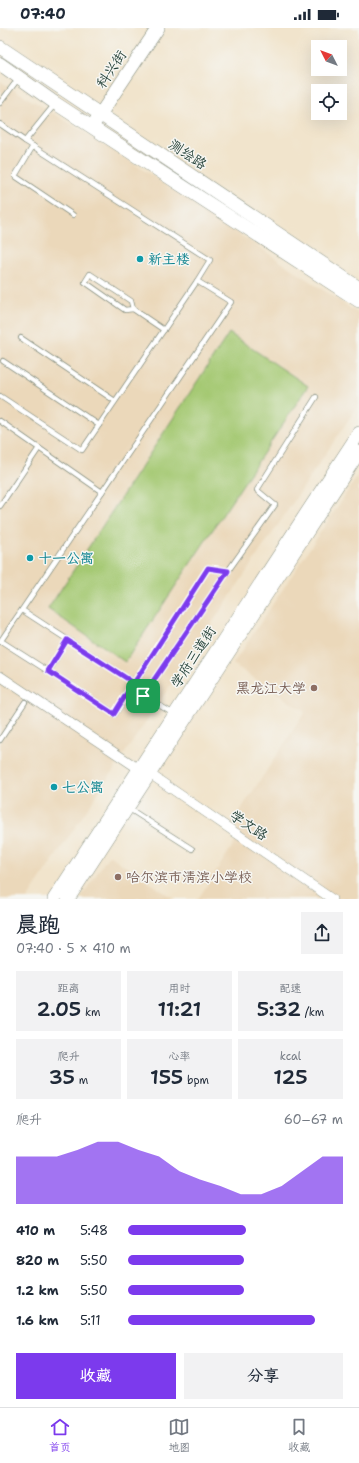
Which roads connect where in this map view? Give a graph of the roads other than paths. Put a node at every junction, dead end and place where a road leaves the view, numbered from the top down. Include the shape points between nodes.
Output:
1 (158, 28) edge
2 (0, 47) edge
3 (0, 64) edge
4 (19, 78) junction
5 (0, 103) edge
6 (55, 103) junction
7 (100, 115) junction
8 (0, 124) edge
9 (92, 127) junction
10 (25, 141) junction
11 (33, 146) junction
12 (74, 215) dead end
13 (197, 281) junction
14 (359, 288) edge
15 (359, 301) edge
16 (133, 309) junction
17 (164, 330) junction
18 (21, 338) dead end
19 (3, 361) dead end
20 (0, 396) edge
21 (316, 397) dead end
22 (115, 401) junction
23 (0, 421) edge
24 (99, 425) junction
25 (359, 433) edge
26 (39, 448) junction
27 (359, 452) edge
28 (102, 492) junction
29 (0, 506) edge
30 (228, 571) junction
31 (22, 610) junction
32 (67, 640) junction
33 (1, 641) edge
34 (48, 671) junction
35 (0, 676) edge
36 (134, 683) junction
37 (130, 688) junction
38 (143, 696) junction
39 (25, 702) dead end
40 (174, 714) junction
41 (0, 740) edge
42 (144, 772) junction
43 (127, 808) junction
44 (192, 849) dead end
45 (54, 899) edge
46 (68, 899) edge
47 (332, 899) edge

1 - 7 main road, 科兴街
2 - 7 main road, 测绘路
3 - 4 main road
4 - 5 lane
4 - 6 main road
6 - 9 main road
6 - 10 lane
7 - 9 main road, 科兴街
7 - 14 main road, 测绘路
8 - 10 lane
9 - 15 main road
10 - 11 lane
11 - 12 lane via 15,176
11 - 13 lane via 210,260
13 - 17 lane
13 - 28 lane via 231,302
16 - 16 lane via 131,301 90,274 85,282 125,310
16 - 17 lane
17 - 22 lane
18 - 22 lane
19 - 24 lane
20 - 24 lane via 82,450
21 - 30 lane via 257,490 276,505
22 - 24 lane
23 - 26 lane
25 - 40 main road, 学府三道街
26 - 28 lane
26 - 29 lane
27 - 42 main road, 学府三道街
28 - 31 lane
30 - 36 lane via 208,568
30 - 38 lane
31 - 32 lane
31 - 33 lane
32 - 34 lane
32 - 36 lane
33 - 34 lane
34 - 37 lane via 114,714
35 - 42 street, 学文路
36 - 37 lane
37 - 38 lane
38 - 40 lane
39 - 41 lane
40 - 42 main road, 学府三道街
42 - 43 main road, 学府三道街
42 - 45 main road, 学府三道街
42 - 47 street, 学文路
43 - 44 lane
43 - 46 main road, 学府三道街

